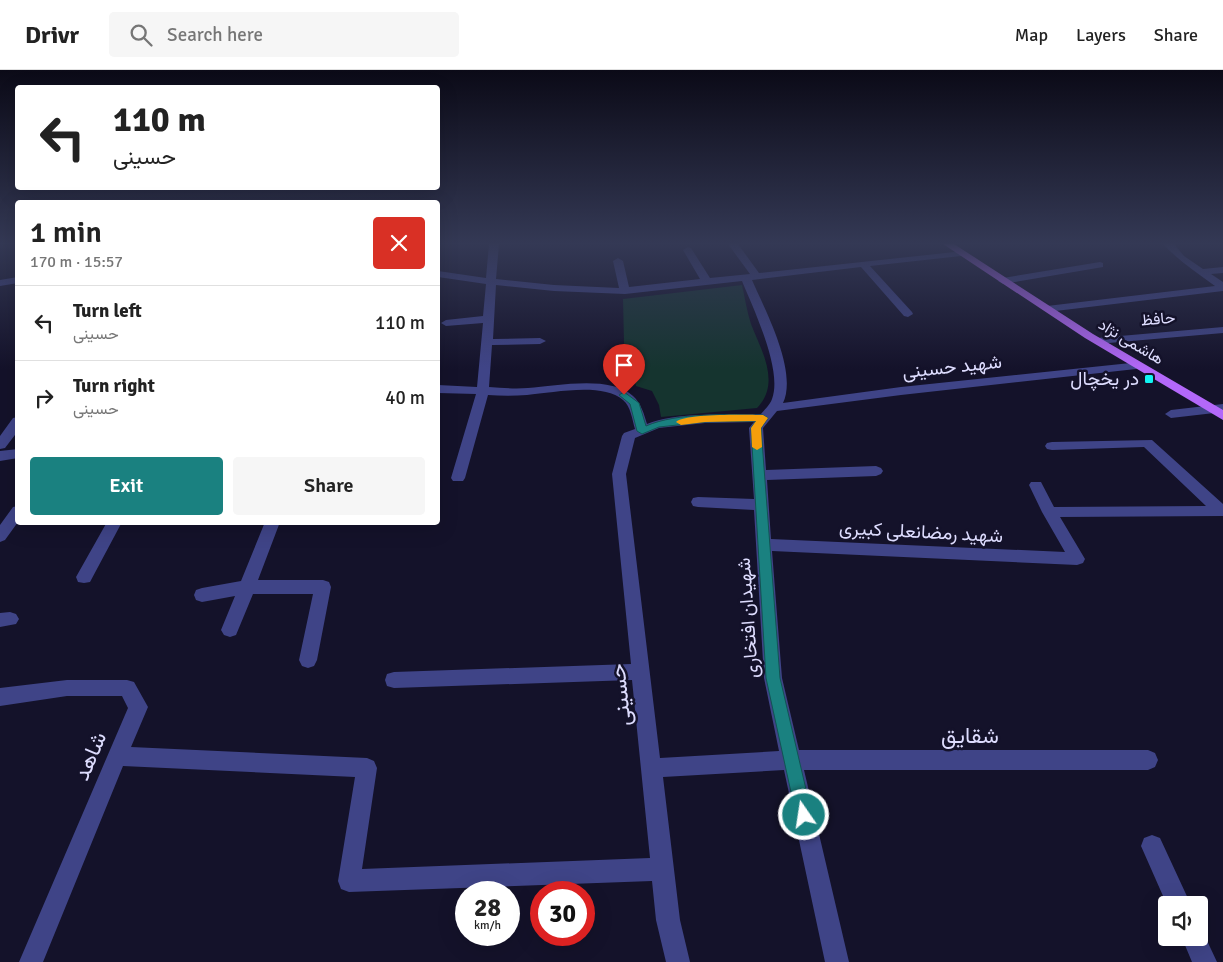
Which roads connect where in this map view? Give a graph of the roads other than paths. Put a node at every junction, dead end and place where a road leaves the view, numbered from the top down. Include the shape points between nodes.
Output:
1 (492, 286) edge
2 (525, 286) edge
3 (625, 286) edge
4 (674, 286) edge
5 (754, 286) edge
6 (882, 286) edge
7 (1010, 286) edge
8 (1223, 288) edge
9 (626, 291) junction
10 (1047, 309) junction
11 (908, 314) dead end
12 (489, 319) junction
13 (446, 323) dead end
14 (1223, 330) edge
15 (540, 341) dead end
16 (1097, 341) junction
17 (487, 342) junction
18 (1136, 365) junction
19 (440, 388) edge
20 (483, 391) junction
21 (1219, 411) edge
22 (768, 413) junction
23 (1171, 414) dead end
24 (15, 425) edge
25 (642, 431) junction
26 (0, 445) edge
27 (1052, 446) dead end
28 (15, 454) edge
29 (0, 456) edge
30 (876, 471) dead end
31 (759, 475) junction
32 (458, 478) dead end
33 (1036, 485) dead end
34 (698, 502) dead end
35 (761, 505) junction
36 (1222, 511) edge
37 (1049, 512) junction
38 (15, 515) edge
39 (113, 525) edge
40 (272, 525) edge
41 (0, 536) edge
42 (764, 545) junction
43 (84, 577) dead end
44 (247, 587) junction
45 (202, 595) dead end
46 (230, 630) dead end
47 (308, 660) dead end
48 (641, 672) junction
49 (394, 680) dead end
50 (0, 696) edge
51 (117, 756) junction
52 (792, 760) junction
53 (1148, 760) dead end
54 (652, 768) junction
55 (1152, 846) dead end
56 (663, 869) junction
57 (1175, 896) edge
58 (1198, 946) edge
59 (31, 962) edge
60 (678, 962) edge
61 (837, 962) edge
62 (1205, 962) edge

1 - 12 street
2 - 9 street
3 - 9 street
4 - 9 street
5 - 22 street, شهیدان افتخاری via 781,376 780,395
6 - 11 street
7 - 10 main road, هاشمی نژاد
8 - 10 street
10 - 16 main road, هاشمی نژاد
12 - 13 street
12 - 17 street
14 - 16 street, حافظ
15 - 17 street
16 - 18 main road, هاشمی نژاد
17 - 20 street
18 - 21 main road, هاشمی نژاد
18 - 22 street, شهید حسینی via 901,391
19 - 20 street
20 - 25 street via 607,389 634,403
20 - 32 street
21 - 23 street
22 - 25 street, حسینی via 658,424
22 - 31 street, شهیدان افتخاری via 756,428
24 - 26 street
25 - 48 street, حسینی via 629,436 619,474
27 - 36 street via 1147,443
28 - 29 street
30 - 31 street
31 - 35 street, شهیدان افتخاری
33 - 37 street
34 - 35 street
35 - 42 street, شهیدان افتخاری
36 - 37 street
37 - 42 street, شهید رمضانعلی کبیری via 1077,559
38 - 41 street
39 - 43 street
40 - 44 street
42 - 52 street, شهیدان افتخاری via 773,678
44 - 45 street
44 - 46 street
44 - 47 street via 323,587
48 - 49 street
48 - 54 street, حسینی
50 - 51 street, شاهد via 67,688 127,688 138,707
51 - 56 street via 367,768 349,881
51 - 59 street, شاهد
52 - 53 street, شقایق
52 - 54 street, شقایق
52 - 61 street, شهیدان افتخاری
54 - 56 street, حسینی
55 - 57 street
56 - 60 street, حسینی via 668,920
58 - 62 street

